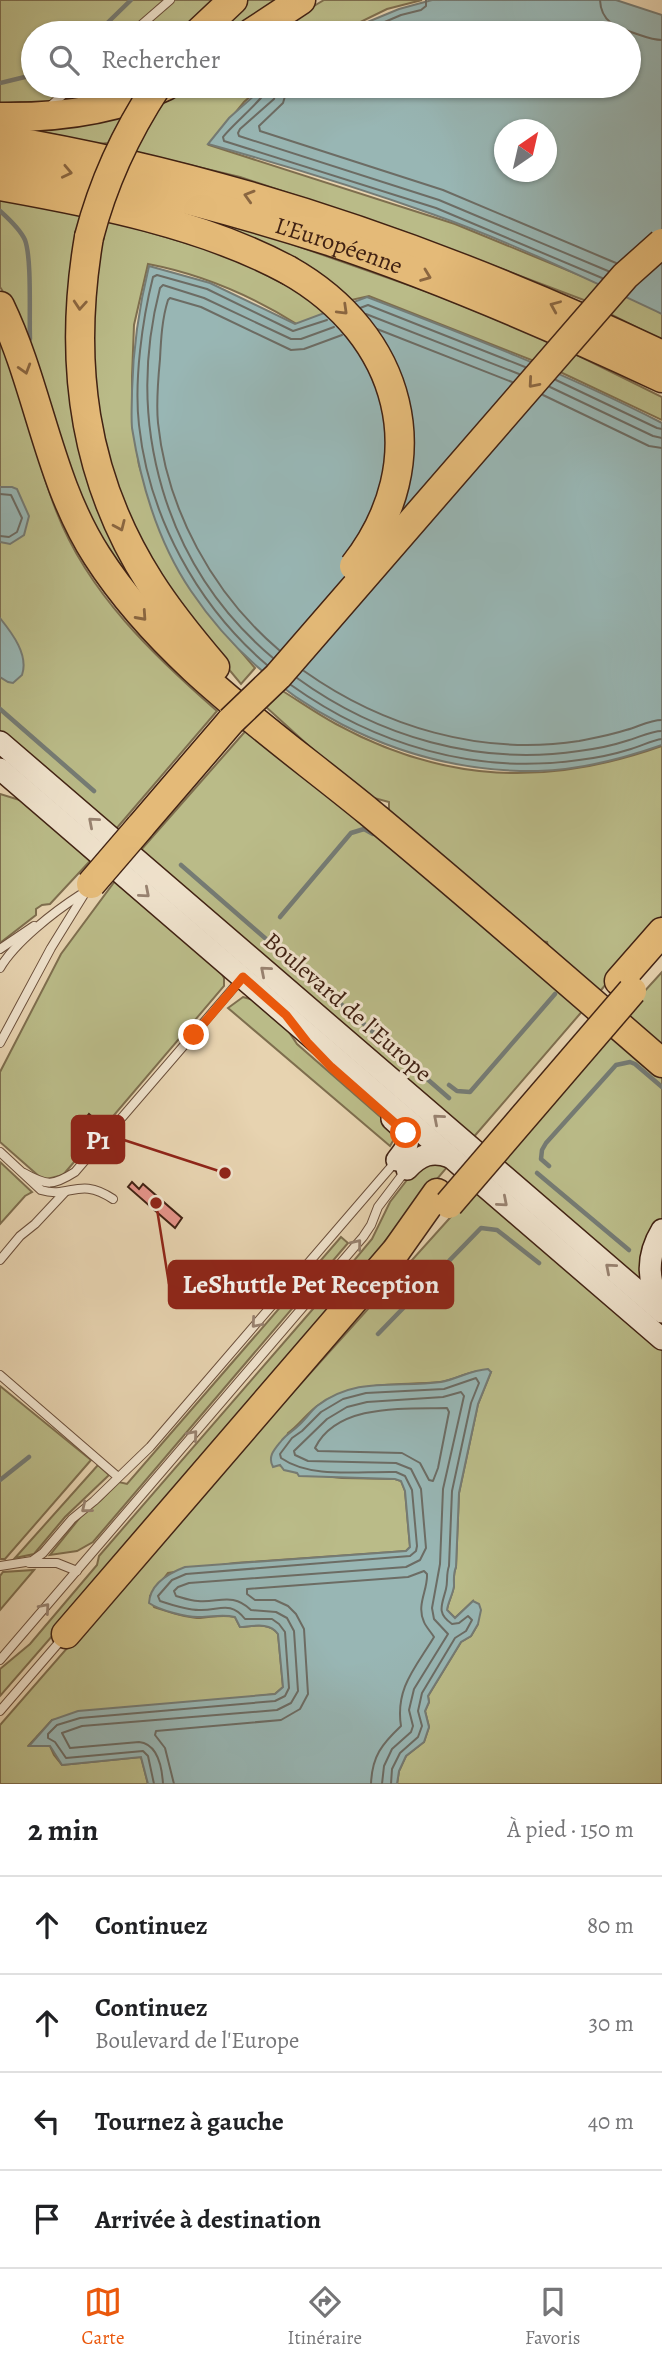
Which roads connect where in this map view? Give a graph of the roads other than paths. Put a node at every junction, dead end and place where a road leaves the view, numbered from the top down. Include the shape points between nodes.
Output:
1 (170, 0) edge
2 (233, 0) edge
3 (301, 0) edge
4 (146, 21) edge
5 (211, 21) edge
6 (269, 21) edge
7 (59, 98) edge
8 (135, 98) edge
9 (150, 98) edge
10 (0, 117) edge
11 (36, 117) junction
12 (0, 139) edge
13 (0, 159) edge
14 (0, 186) edge
15 (662, 243) edge
16 (0, 306) edge
17 (662, 355) edge
18 (662, 378) edge
19 (231, 722) junction
20 (0, 742) edge
21 (2, 777) edge
22 (370, 813) junction
23 (87, 889) junction
24 (54, 913) junction
25 (662, 932) edge
26 (0, 949) edge
27 (662, 957) edge
28 (0, 968) edge
29 (243, 977) junction
30 (625, 986) junction
31 (286, 1015) junction
32 (0, 1043) edge
33 (662, 1063) edge
34 (0, 1152) edge
35 (450, 1157) junction
36 (402, 1165) junction
37 (24, 1173) junction
38 (69, 1189) junction
39 (113, 1199) dead end
40 (662, 1230) edge
41 (0, 1260) edge
42 (662, 1312) edge
43 (662, 1339) edge
44 (0, 1375) edge
45 (118, 1477) junction
46 (24, 1563) junction
47 (0, 1566) edge
48 (77, 1571) junction
49 (66, 1634) joint
50 (0, 1660) edge
51 (0, 1711) edge

1 - 4 lane
2 - 5 highway
3 - 6 highway
7 - 11 lane
8 - 11 highway via 104,108
9 -> 22 highway, bridge via 117,156 89,237 79,311 81,390 96,462 126,538 164,603 248,702
10 - 11 highway
17 -> 12 highway, L'Européenne via 482,276 319,217 180,177
13 -> 18 highway, L'Européenne via 178,197 328,241 499,305
14 -> 19 highway, bridge via 173,225 244,249 288,270 337,304 363,331 387,375 396,405 399,452 390,499 349,573 267,668
15 -> 19 highway, bridge via 625,276 278,676
16 -> 22 highway via 23,360 70,506 125,597 218,689
19 - 23 highway, bridge
42 -> 20 main road, Boulevard de l'Europe
21 -> 29 main road, Boulevard de l'Europe via 29,794
22 - 33 highway
23 - 24 lane
23 - 32 lane
24 - 26 lane
24 - 28 lane
25 - 30 highway
27 - 30 highway
29 - 31 main road, Boulevard de l'Europe
29 - 37 lane via 75,1172 49,1184
30 - 49 highway
31 - 35 main road, Boulevard de l'Europe
31 - 36 main road via 318,1055 406,1133 409,1144
34 - 37 lane
35 - 36 main road via 430,1153
35 -> 43 main road, Boulevard de l'Europe
36 -> 45 lane
48 -> 36 lane via 363,1237
37 - 38 lane via 41,1190
38 - 39 lane via 99,1190
38 - 41 lane
40 - 42 main road via 649,1271
44 - 45 lane
45 -> 46 lane via 43,1553
46 - 47 lane
46 - 48 lane via 57,1563
50 -> 48 lane
49 - 51 lane

